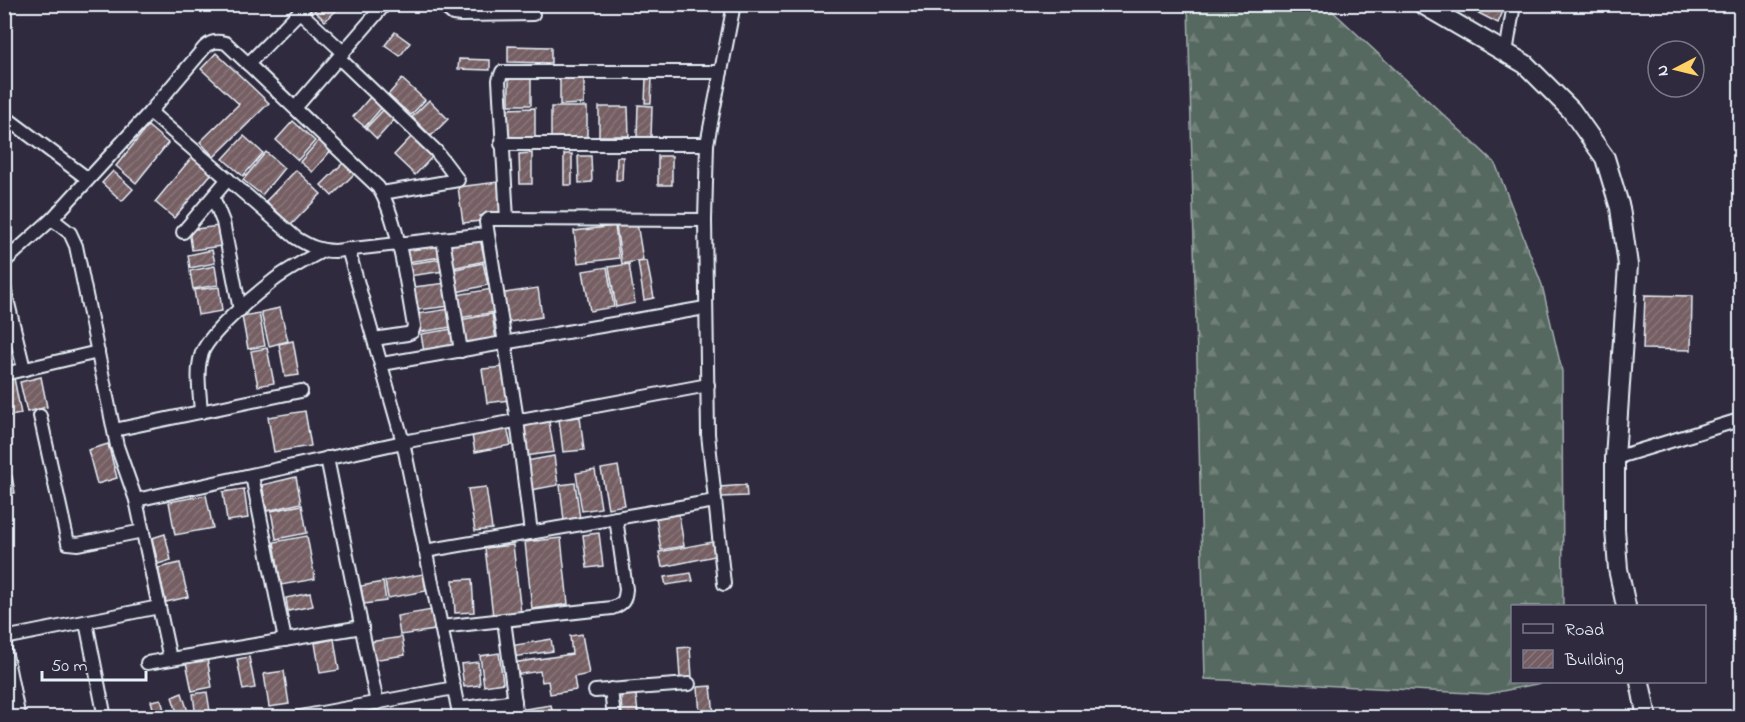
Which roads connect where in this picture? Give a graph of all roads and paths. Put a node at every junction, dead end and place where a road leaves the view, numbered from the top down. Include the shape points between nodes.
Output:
1 (385, 4) edge
2 (441, 4) edge
3 (734, 4) edge
4 (1422, 4) edge
5 (1514, 4) edge
6 (303, 8) edge
7 (533, 14) dead end
8 (1506, 53) junction
9 (341, 55) junction
10 (248, 64) junction
11 (721, 72) junction
12 (295, 108) junction
13 (150, 112) junction
14 (4, 116) edge
15 (501, 144) junction
16 (707, 144) junction
17 (88, 179) junction
18 (228, 179) junction
19 (382, 193) junction
20 (213, 197) junction
21 (52, 219) junction
22 (507, 219) junction
23 (705, 219) junction
24 (183, 232) dead end
25 (487, 234) junction
26 (442, 239) junction
27 (398, 244) junction
28 (348, 249) junction
29 (322, 251) junction
30 (4, 262) edge
31 (4, 287) edge
32 (705, 308) junction
33 (240, 310) junction
34 (374, 339) junction
35 (505, 343) junction
36 (461, 351) junction
37 (98, 352) junction
38 (382, 364) junction
39 (24, 369) junction
40 (4, 374) edge
41 (708, 385) junction
42 (301, 391) dead end
43 (201, 412) junction
44 (40, 416) dead end
45 (517, 420) junction
46 (1740, 421) edge
47 (114, 430) junction
48 (403, 442) junction
49 (327, 458) junction
50 (1615, 458) junction
51 (252, 476) junction
52 (136, 500) junction
53 (715, 501) junction
54 (616, 518) junction
55 (143, 531) junction
56 (531, 533) junction
57 (425, 551) junction
58 (724, 584) dead end
59 (1626, 605) edge
60 (159, 607) junction
61 (504, 620) junction
62 (86, 622) junction
63 (362, 627) junction
64 (441, 627) junction
65 (4, 638) edge
66 (285, 640) junction
67 (4, 645) edge
68 (170, 659) junction
69 (147, 663) dead end
70 (1640, 683) edge
71 (688, 684) dead end
72 (454, 688) junction
73 (611, 689) junction
74 (595, 691) dead end
75 (515, 701) junction
76 (377, 703) junction
77 (459, 713) edge
78 (330, 715) edge
79 (19, 717) edge
80 (105, 717) edge
81 (295, 717) edge
82 (517, 717) edge
83 (614, 717) edge
84 (1647, 717) edge

1 - 9 street
2 - 7 street via 461,15
3 - 11 street
4 - 8 main road
5 - 8 street
6 - 9 street
6 - 10 street
8 - 50 main road via 1525,64 1571,110 1605,158 1620,208 1628,265
9 - 12 street
9 - 19 street via 436,151 458,180
10 - 12 street
10 - 13 street via 226,44 211,42
11 - 15 street via 507,70 499,80
11 - 16 street
12 - 19 street
13 - 17 street
13 - 18 street
14 - 17 street
15 - 16 street
15 - 22 street
16 - 23 street
17 - 21 street
18 - 20 street
18 - 29 street via 296,238
19 - 27 street
20 - 24 street
20 - 33 street via 223,222
21 - 30 street
21 - 37 street via 74,239
22 - 23 street
22 - 25 street via 489,219
23 - 32 street
25 - 26 street
25 - 35 street
26 - 27 street
26 - 36 street
27 - 28 street
27 - 34 street via 414,326 412,332
28 - 29 street
28 - 34 street
29 - 33 street via 274,280
31 - 39 street
32 - 35 street
32 - 41 street
33 - 43 street via 215,332 200,357
34 - 38 street
35 - 36 street
35 - 45 street
36 - 38 street
37 - 39 street
37 - 47 street
38 - 48 street
39 - 40 street
41 - 45 street
41 - 53 street
42 - 43 street
43 - 47 street
44 - 55 street via 68,543
45 - 48 street
45 - 56 street
46 - 50 street
47 - 52 street
48 - 49 street
48 - 57 street
49 - 51 street
49 - 63 street
50 - 59 main road via 1615,529
51 - 52 street
51 - 66 street
52 - 55 street
53 - 54 street
53 - 58 street
54 - 56 street
54 - 61 street via 626,589 622,605
55 - 60 street
56 - 57 street
57 - 64 street
60 - 62 street
60 - 68 street
61 - 64 street
61 - 75 street
62 - 65 street
62 - 80 street
63 - 66 street
63 - 76 street
64 - 72 street
66 - 68 street
67 - 79 street
68 - 69 street
70 - 84 main road
71 - 73 street
72 - 76 street
72 - 77 street
73 - 74 street
73 - 83 street
75 - 77 street
75 - 82 street
76 - 78 street
78 - 81 street

